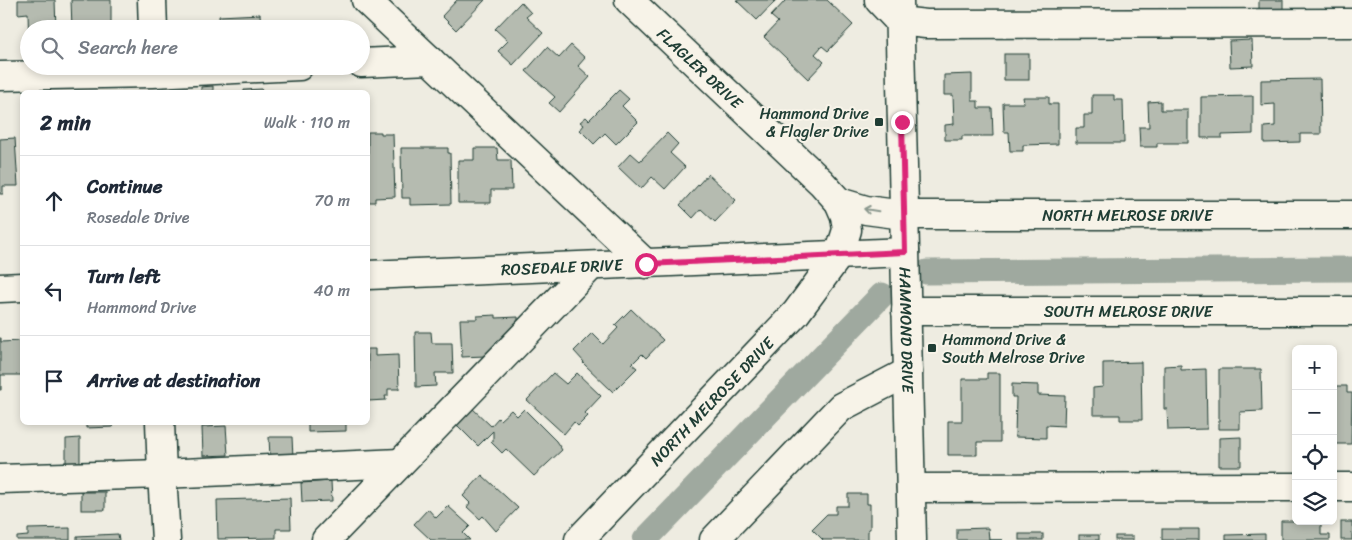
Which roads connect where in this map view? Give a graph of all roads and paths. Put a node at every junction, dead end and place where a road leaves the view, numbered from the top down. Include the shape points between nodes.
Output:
1 (152, 0) edge
2 (366, 0) edge
3 (629, 0) edge
4 (879, 0) edge
5 (899, 11) edge
6 (153, 20) edge
7 (1352, 23) edge
8 (430, 60) junction
9 (370, 63) edge
10 (180, 75) edge
11 (0, 76) edge
12 (154, 77) edge
13 (840, 202) junction
14 (904, 214) junction
15 (1352, 214) edge
16 (905, 252) junction
17 (839, 255) junction
18 (771, 258) junction
19 (646, 264) junction
20 (591, 266) junction
21 (370, 275) edge
22 (20, 287) edge
23 (0, 288) edge
24 (906, 311) junction
25 (1352, 311) edge
26 (796, 313) junction
27 (908, 372) junction
28 (160, 425) edge
29 (400, 463) junction
30 (162, 474) junction
31 (0, 479) edge
32 (1292, 487) edge
33 (1337, 487) edge
34 (1352, 487) edge
35 (911, 488) junction
36 (166, 540) edge
37 (326, 540) edge
38 (579, 540) edge
39 (714, 540) edge
40 (912, 540) edge

1 - 6 street
2 - 8 street
3 - 13 street, FLAGLER DRIVE
4 - 5 street
5 - 7 street via 926,24
5 - 14 street, HAMMOND DRIVE
8 - 9 street
8 - 19 street
10 - 12 street
11 - 12 street
14 -> 13 street, NORTH MELROSE DRIVE via 866,210
13 - 17 street, FLAGLER DRIVE via 847,230
14 - 15 street, NORTH MELROSE DRIVE
14 - 16 street, HAMMOND DRIVE
16 - 17 street, ROSEDALE DRIVE
16 - 24 street, HAMMOND DRIVE
17 - 18 street, ROSEDALE DRIVE
17 - 26 street, NORTH MELROSE DRIVE
18 - 19 street, ROSEDALE DRIVE
18 - 26 street via 793,278 797,288
19 - 20 street, ROSEDALE DRIVE
20 - 21 street, ROSEDALE DRIVE
20 - 29 street
22 - 23 street
24 - 25 street, SOUTH MELROSE DRIVE
24 - 27 street, HAMMOND DRIVE
26 - 38 street, NORTH MELROSE DRIVE
27 - 35 street, HAMMOND DRIVE
27 - 39 street via 840,407
28 - 30 street
29 - 30 street
29 - 37 street
30 - 31 street
30 - 36 street
32 - 35 street
33 - 34 street
35 - 40 street, HAMMOND DRIVE

